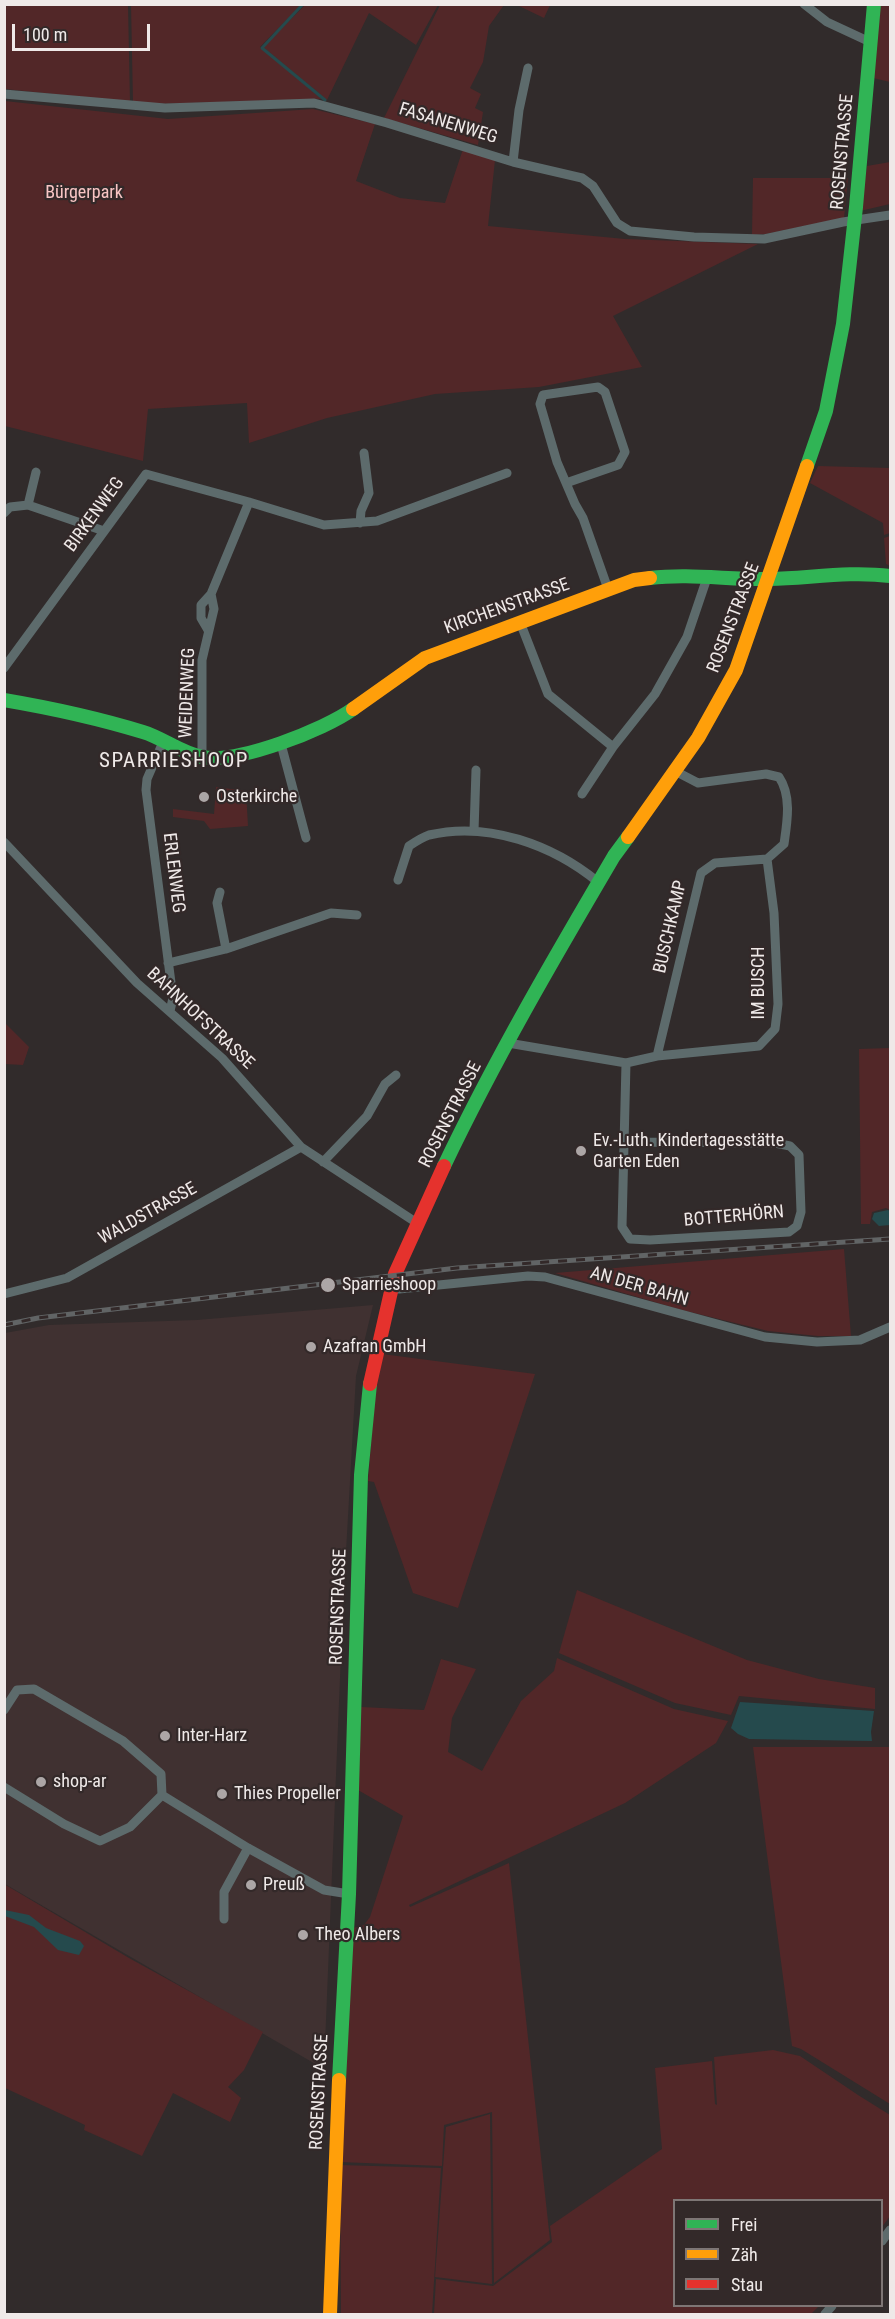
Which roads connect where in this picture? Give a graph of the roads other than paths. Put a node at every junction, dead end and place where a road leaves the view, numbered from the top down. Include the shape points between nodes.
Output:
1 (804, 4) edge
2 (874, 4) edge
3 (870, 42) junction
4 (528, 68) dead end
5 (4, 94) edge
6 (513, 162) junction
7 (891, 215) edge
8 (855, 220) junction
9 (364, 453) dead end
10 (36, 472) dead end
11 (507, 473) dead end
12 (566, 483) junction
13 (249, 501) junction
14 (28, 505) junction
15 (4, 513) edge
16 (360, 523) junction
17 (104, 531) junction
18 (708, 575) junction
19 (891, 576) edge
20 (768, 579) junction
21 (608, 589) junction
22 (520, 622) junction
23 (4, 668) edge
24 (4, 700) edge
25 (163, 742) junction
26 (282, 744) junction
27 (613, 747) junction
28 (202, 757) junction
29 (476, 770) dead end
30 (675, 771) junction
31 (582, 794) dead end
32 (474, 831) junction
33 (306, 838) dead end
34 (4, 842) edge
35 (766, 859) junction
36 (398, 880) dead end
37 (598, 882) junction
38 (220, 892) dead end
39 (357, 915) dead end
40 (226, 949) junction
41 (168, 963) junction
42 (170, 1011) junction
43 (508, 1042) junction
44 (657, 1056) junction
45 (626, 1063) junction
46 (396, 1075) dead end
47 (624, 1142) junction
48 (301, 1147) junction
49 (323, 1162) junction
50 (417, 1223) junction
51 (391, 1288) junction
52 (4, 1294) edge
53 (891, 1327) edge
54 (4, 1710) edge
55 (4, 1786) edge
56 (162, 1795) junction
57 (248, 1848) junction
58 (349, 1894) junction
59 (224, 1918) dead end
60 (330, 2314) edge

1 - 3 street via 827,22
2 - 3 main road, ROSENSTRASSE
3 - 8 main road, ROSENSTRASSE
4 - 6 street
5 - 6 street, FASANENWEG via 165,108 314,103
6 - 8 street, FASANENWEG via 582,178 593,186 616,223 630,231 764,239
7 - 8 street, FASANENWEG
8 - 20 main road, ROSENSTRASSE via 837,370
9 - 16 street via 369,493
10 - 14 street
11 - 16 street, BIRKENWEG via 377,521
12 - 12 street via 540,404 543,395 598,387 605,392 624,452 622,459 618,465
12 - 21 street
13 - 16 street, BIRKENWEG via 324,525
13 - 17 street, BIRKENWEG via 146,474
13 - 28 street, WEIDENWEG via 211,594 214,609 202,660
14 - 15 street via 10,507
14 - 17 street
17 - 23 street, BIRKENWEG
18 - 20 main road, KIRCHENSTRASSE
18 - 21 main road, KIRCHENSTRASSE via 660,575
18 - 27 street via 687,637 656,694
19 - 20 main road, KIRCHENSTRASSE via 872,573
20 - 30 main road, ROSENSTRASSE via 736,670
21 - 22 main road, KIRCHENSTRASSE
22 - 26 main road, KIRCHENSTRASSE via 425,658 339,718
22 - 27 street via 548,694
24 - 25 main road, KIRCHENSTRASSE via 69,712 146,733
25 - 28 main road, KIRCHENSTRASSE
25 - 41 street, ERLENWEG via 146,790
26 - 28 main road, KIRCHENSTRASSE via 222,757
26 - 33 street
27 - 31 street
29 - 32 street
30 - 35 street via 698,783 766,774 779,777 788,810 784,844
30 - 37 main road, ROSENSTRASSE
32 - 36 street via 428,835 409,846
32 - 37 street via 533,843
34 - 42 street, BAHNHOFSTRASSE via 137,983
35 - 44 street, BUSCHKAMP via 715,863 701,873
35 - 44 street, IM BUSCH via 774,913 778,1004 775,1029 759,1046
37 - 43 main road, ROSENSTRASSE
38 - 40 street via 217,903
39 - 40 street via 331,913
40 - 41 street
41 - 42 street, ERLENWEG via 173,998
42 - 48 street, BAHNHOFSTRASSE via 222,1058
43 - 45 street, IM BUSCH
43 - 50 main road, ROSENSTRASSE
44 - 45 street, IM BUSCH
45 - 47 street, BOTTERHÖRN
46 - 49 street via 367,1116
47 - 47 street, BOTTERHÖRN via 622,1227 630,1239 789,1232 797,1226 801,1212 799,1155 790,1146
48 - 49 street, BAHNHOFSTRASSE
48 - 52 street, WALDSTRASSE via 67,1278
49 - 50 street, BAHNHOFSTRASSE
50 - 51 main road, ROSENSTRASSE
51 - 53 street, AN DER BAHN via 545,1277 765,1337 860,1340
51 - 58 main road, ROSENSTRASSE via 370,1380 361,1475
54 - 56 street via 17,1690 34,1689 123,1741 161,1774
55 - 56 street via 64,1824 100,1841 130,1827
56 - 57 street
57 - 58 street via 324,1890
57 - 59 street via 224,1892
58 - 60 main road, ROSENSTRASSE

